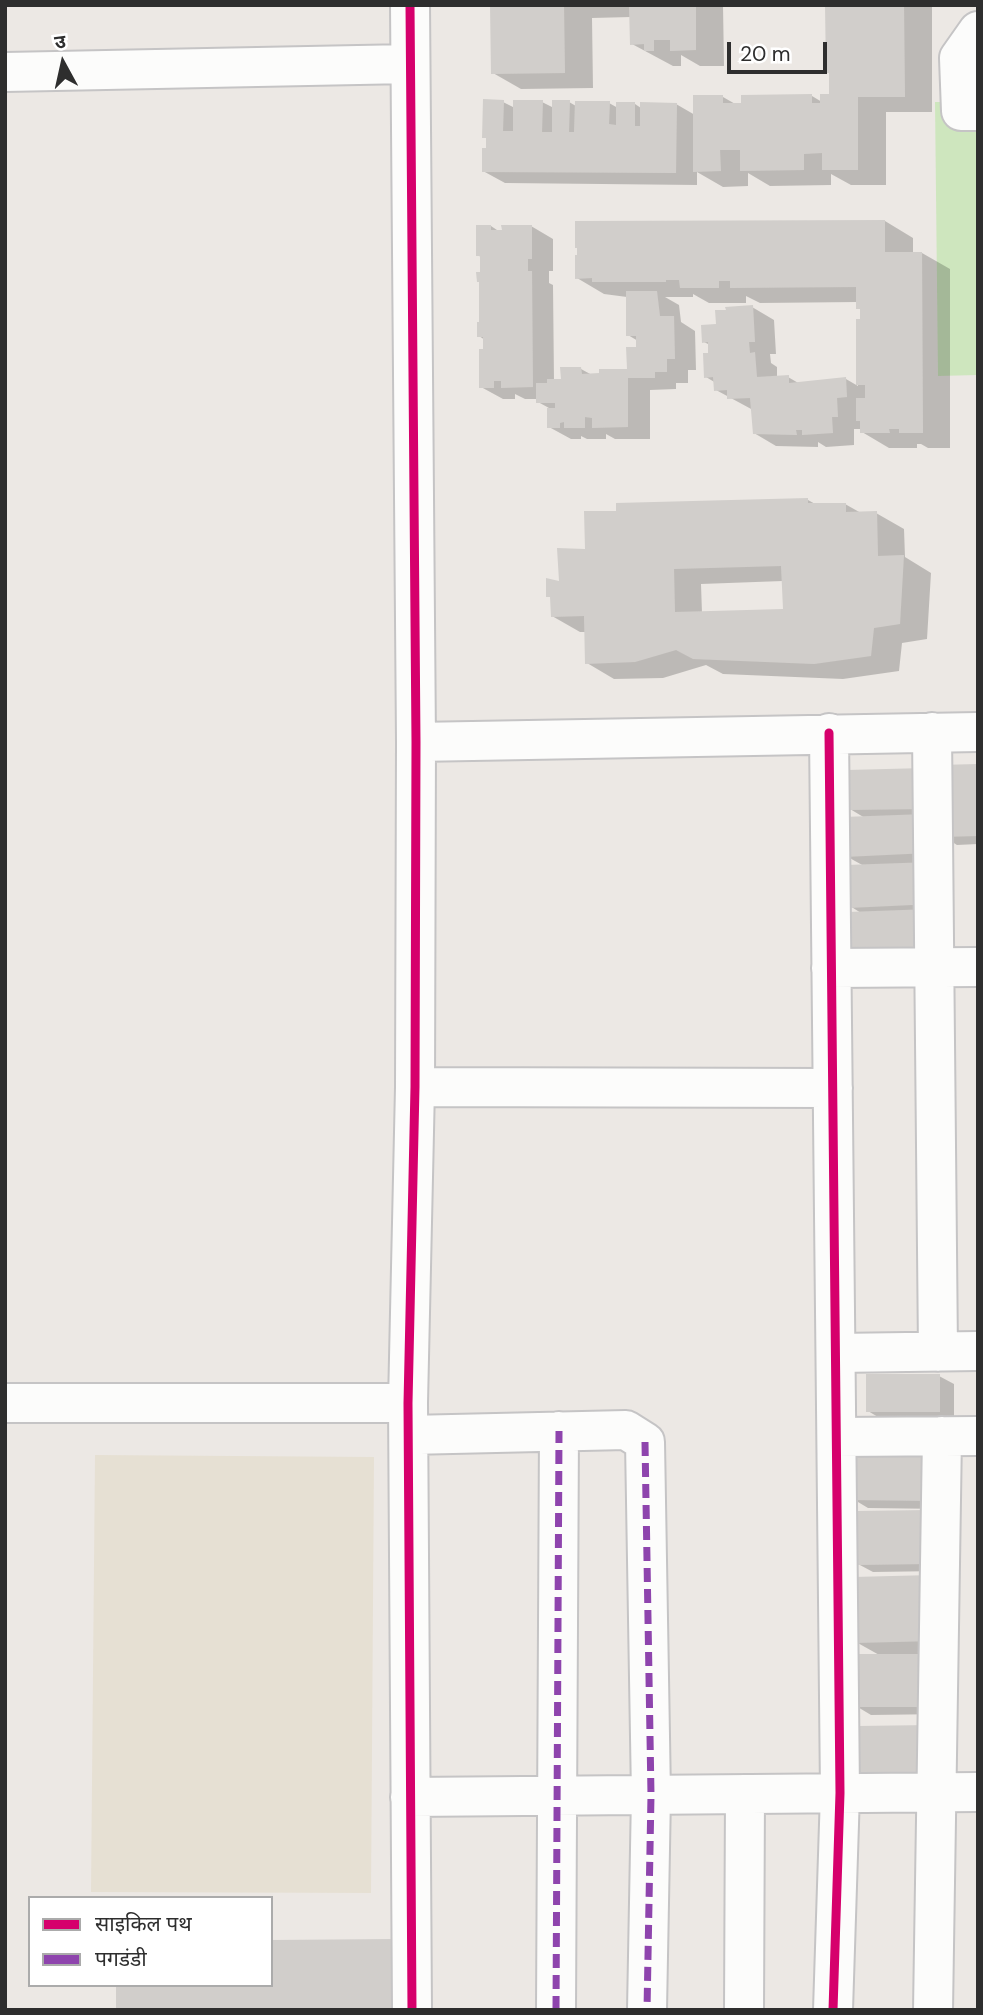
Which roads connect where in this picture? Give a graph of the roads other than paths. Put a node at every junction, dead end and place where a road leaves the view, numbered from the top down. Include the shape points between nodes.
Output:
1 (410, 5) edge
2 (978, 31) edge
3 (409, 64) junction
4 (5, 72) edge
5 (978, 111) edge
6 (932, 732) junction
7 (978, 732) edge
8 (829, 733) junction
9 (416, 741) junction
10 (936, 967) junction
11 (978, 967) edge
12 (831, 968) junction
13 (415, 1087) junction
14 (832, 1088) junction
15 (978, 1351) edge
16 (938, 1352) junction
17 (836, 1353) junction
18 (5, 1402) edge
19 (408, 1419) junction
20 (559, 1431) junction
21 (960, 1436) edge
22 (836, 1437) junction
23 (936, 1792) junction
24 (978, 1792) edge
25 (840, 1793) junction
26 (745, 1794) junction
27 (651, 1795) junction
28 (556, 1796) junction
29 (411, 1797) junction
30 (412, 2010) edge
31 (556, 2010) edge
32 (647, 2010) edge
33 (744, 2010) edge
34 (833, 2010) edge
35 (933, 2010) edge

1 - 3 street
2 - 5 street via 959,58 961,111
3 - 4 street
3 - 9 street
6 - 7 street
6 - 8 street
6 - 10 street
8 - 9 street
8 - 12 street
9 - 13 street
10 - 11 street
10 - 12 street
10 - 16 street
12 - 14 street
13 - 14 street
13 - 19 street
14 - 17 street
15 - 16 street
16 - 17 street
17 - 22 street
18 - 19 street
19 - 20 street
19 - 29 street
20 - 27 street via 626,1430 645,1442
20 - 28 street
21 - 22 street
21 - 23 street
22 - 25 street
23 - 24 street
23 - 25 street
23 - 35 street
25 - 26 street
25 - 34 street
26 - 27 street
26 - 33 street
27 - 28 street
27 - 32 street
28 - 29 street
28 - 31 street
29 - 30 street

